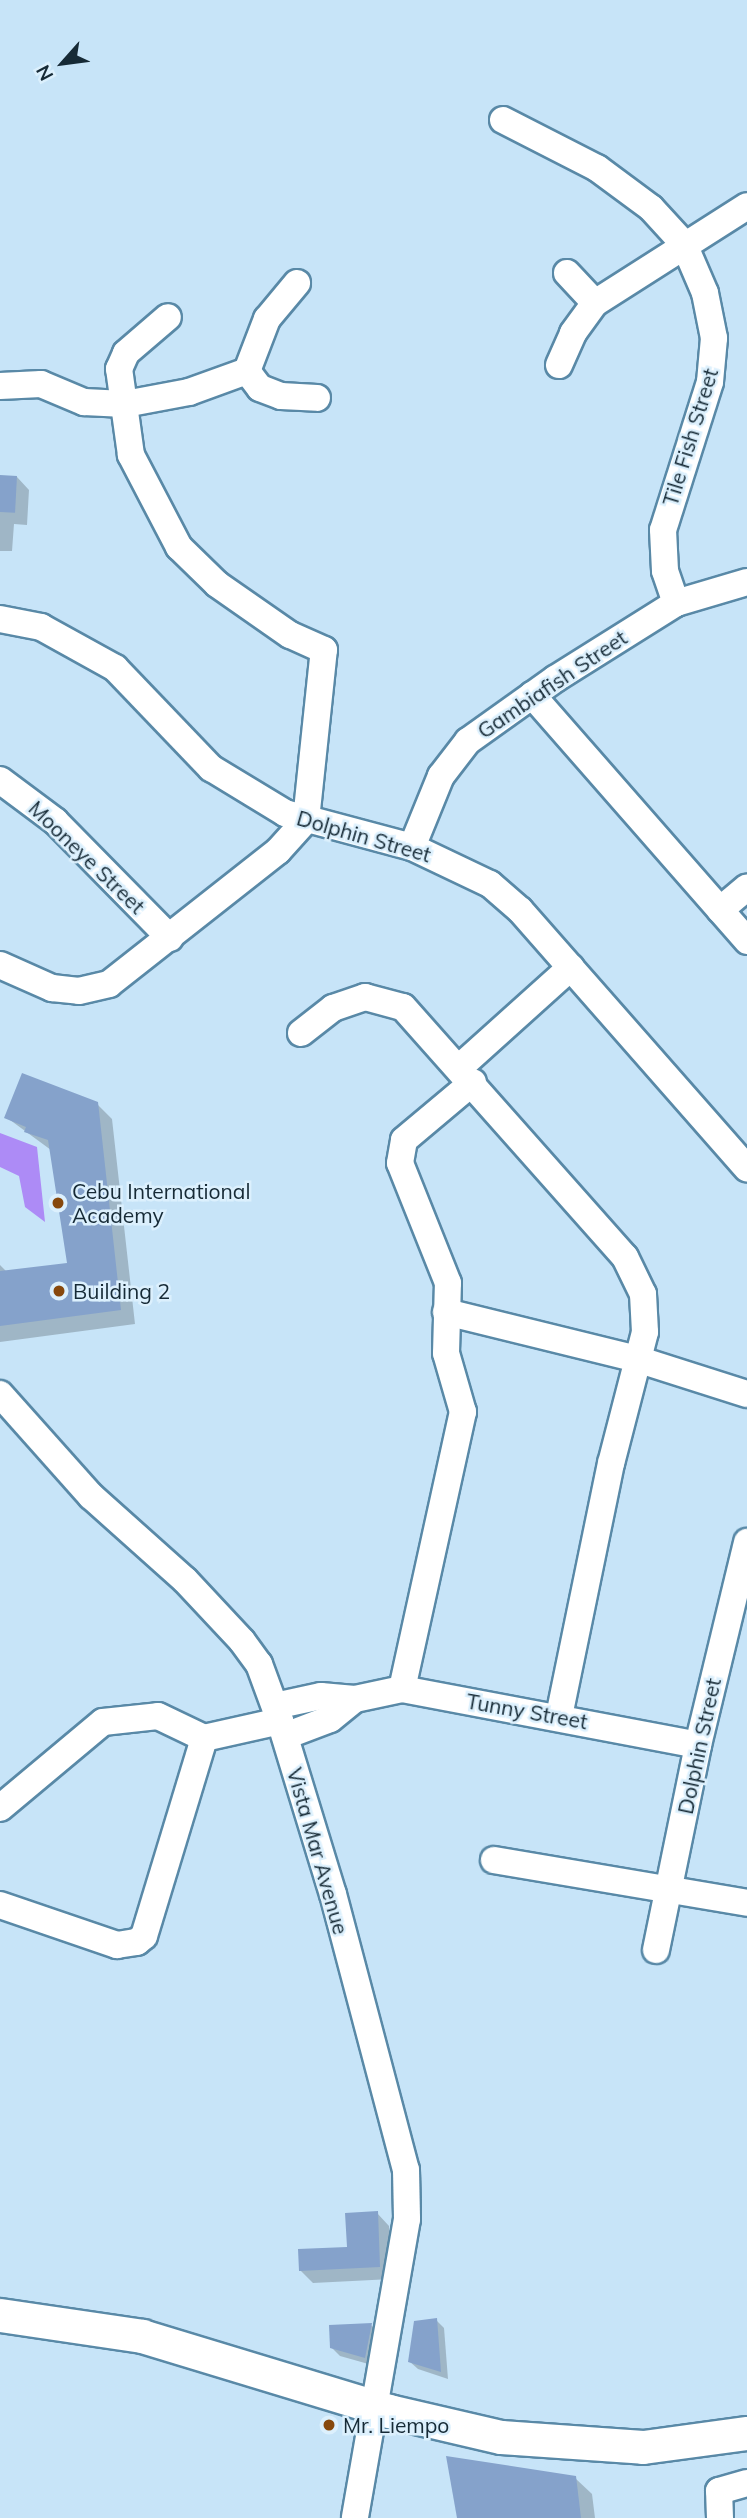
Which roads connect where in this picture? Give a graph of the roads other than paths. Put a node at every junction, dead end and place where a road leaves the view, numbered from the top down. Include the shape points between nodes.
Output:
1 (503, 120) dead end
2 (747, 206) edge
3 (684, 244) junction
4 (567, 273) dead end
5 (297, 283) dead end
6 (595, 303) junction
7 (168, 317) dead end
8 (559, 365) dead end
9 (247, 372) junction
10 (0, 386) edge
11 (317, 398) dead end
12 (125, 404) junction
13 (747, 582) edge
14 (676, 603) junction
15 (0, 619) edge
16 (532, 695) junction
17 (0, 779) edge
18 (306, 820) junction
19 (412, 847) junction
20 (747, 887) edge
21 (720, 909) junction
22 (170, 939) junction
23 (747, 941) edge
24 (0, 965) edge
25 (570, 967) junction
26 (301, 1032) dead end
27 (466, 1075) junction
28 (747, 1168) edge
29 (446, 1312) junction
30 (637, 1359) junction
31 (0, 1394) edge
32 (747, 1394) edge
33 (747, 1542) edge
34 (402, 1689) junction
35 (559, 1716) junction
36 (280, 1721) junction
37 (204, 1738) junction
38 (698, 1745) junction
39 (0, 1808) edge
40 (494, 1860) dead end
41 (668, 1892) junction
42 (747, 1903) edge
43 (0, 1905) edge
44 (656, 1950) dead end
45 (0, 2315) edge
46 (372, 2406) junction
47 (747, 2433) edge
48 (747, 2483) edge
49 (355, 2518) edge
50 (720, 2518) edge

1 - 3 street, Tile Fish Street via 619,183 651,208
2 - 3 street
3 - 6 street
3 - 14 street, Tile Fish Street via 711,314 713,359 663,530 665,571
4 - 6 street
5 - 9 street via 267,319
6 - 8 street via 573,333
7 - 12 street via 126,353 119,369
9 - 11 street via 260,388 281,396
9 - 12 street via 189,392
10 - 12 street via 41,384 83,402
12 - 18 street via 131,455 179,547 217,584 290,635 324,650
13 - 14 street, Gambiafish Street
14 - 16 street, Gambiafish Street
15 - 18 street, Dolphin Street via 41,627 107,663 211,768 268,804
16 - 19 street, Gambiafish Street via 454,757 441,776
16 - 21 street
17 - 22 street, Mooneye Street via 55,821
18 - 19 street, Dolphin Street
18 - 22 street via 278,850
19 - 25 street, Dolphin Street via 490,884
20 - 21 street
21 - 23 street
22 - 24 street via 109,984 79,991 52,988
25 - 27 street
25 - 28 street, Dolphin Street
26 - 27 street via 333,1008 365,997 403,1007
27 - 29 street via 404,1140 400,1163 448,1283
27 - 30 street via 625,1258 643,1294 645,1332
29 - 30 street
29 - 34 street via 446,1353 463,1412
30 - 32 street
30 - 35 street
31 - 36 street, Vista Mar Avenue via 91,1496 185,1580 242,1641 259,1664
33 - 38 street, Dolphin Street
34 - 35 street, Tunny Street
34 - 36 street, Tunny Street via 355,1699 330,1719
35 - 38 street, Tunny Street
36 - 37 street, Tunny Street
36 - 46 street, Vista Mar Avenue via 333,1894 406,2170 407,2218
37 - 39 street via 158,1716 103,1722
37 - 43 street via 144,1936 137,1942 117,1945
38 - 41 street, Dolphin Street
40 - 41 street
41 - 42 street
41 - 44 street, Dolphin Street
45 - 46 main road via 142,2336
46 - 47 main road via 501,2437 565,2444 643,2447
46 - 49 street, Vista Mar Avenue
48 - 50 street via 719,2491

